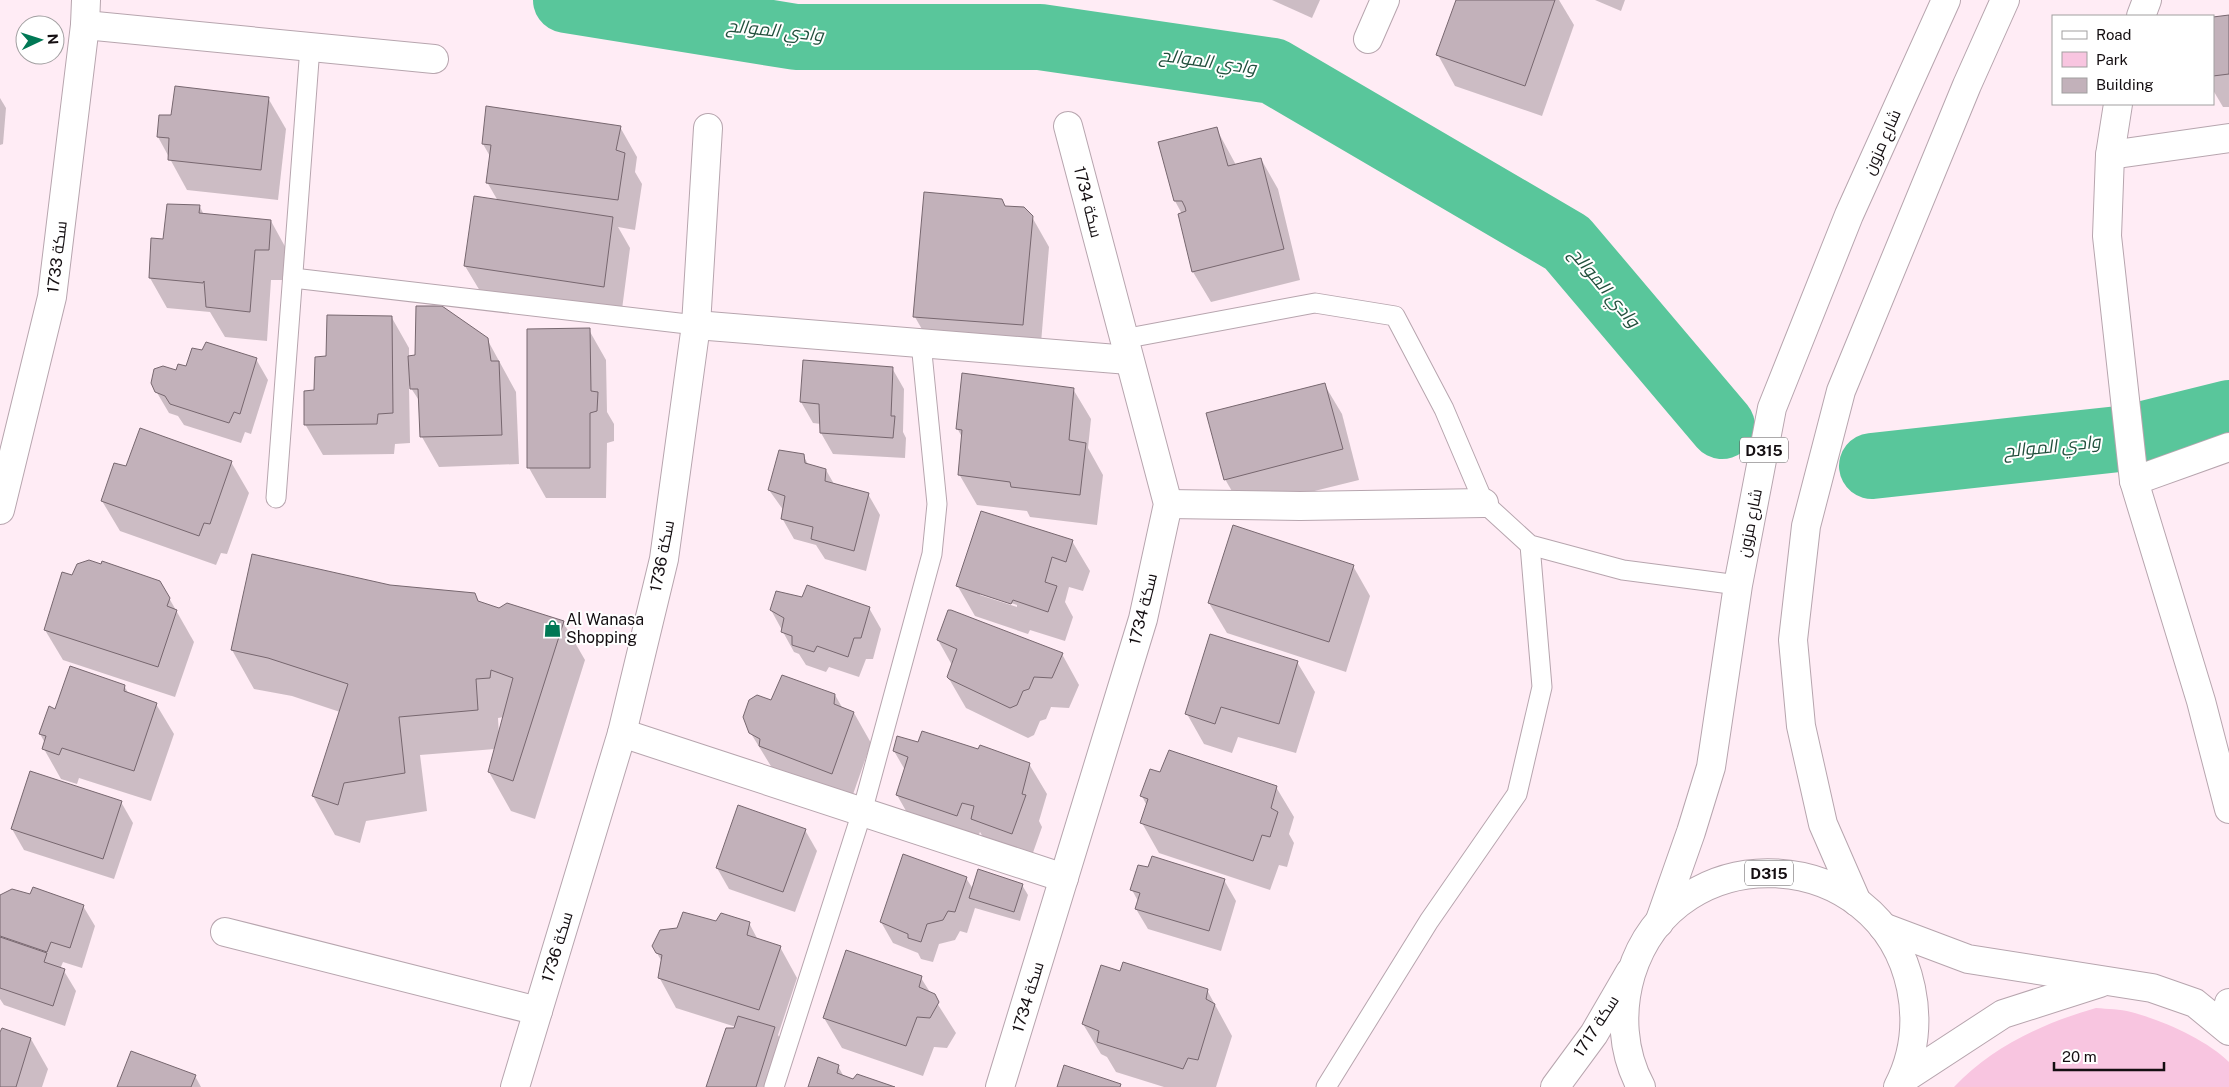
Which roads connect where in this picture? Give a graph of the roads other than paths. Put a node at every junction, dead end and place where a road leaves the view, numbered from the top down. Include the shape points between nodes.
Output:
1 (1385, 0) edge
2 (1946, 0) edge
3 (2005, 0) edge
4 (2147, 0) edge
5 (86, 13) edge
6 (2141, 15) edge
7 (1368, 39) dead end
8 (310, 47) junction
9 (434, 59) dead end
10 (2118, 105) edge
11 (1068, 126) dead end
12 (708, 128) dead end
13 (2229, 138) edge
14 (2110, 155) junction
15 (292, 278) junction
16 (696, 325) junction
17 (921, 343) junction
18 (1126, 350) junction
19 (2229, 447) edge
20 (2134, 481) junction
21 (276, 498) dead end
22 (1484, 503) junction
23 (1168, 504) junction
24 (0, 510) edge
25 (1530, 545) junction
26 (1738, 585) junction
27 (622, 733) junction
28 (2229, 809) edge
29 (862, 812) junction
30 (1064, 878) junction
31 (1858, 902) junction
32 (1659, 923) junction
33 (1883, 927) junction
34 (225, 932) dead end
35 (1634, 964) junction
36 (2108, 980) junction
37 (538, 1011) junction
38 (2227, 1020) edge
39 (1900, 1084) edge
40 (515, 1087) edge
41 (774, 1087) edge
42 (1000, 1087) edge
43 (1326, 1087) edge
44 (1555, 1087) edge
45 (1641, 1087) edge

1 - 7 street
2 - 26 street, شارع مزون / D315 via 1849,215 1772,408
3 - 31 street, D315 via 1841,391 1806,526 1793,640 1801,726 1823,824
4 - 6 street
5 - 8 street
5 - 24 street, سكة 1733 via 52,297
8 - 9 street
8 - 15 lane
10 - 14 street
11 - 18 street, سكة 1734
12 - 16 street, سكة 1736
13 - 14 street
14 - 20 street via 2107,236
15 - 16 lane
15 - 21 lane
16 - 17 street
16 - 27 street, سكة 1736 via 664,559
17 - 18 street
17 - 29 lane via 937,504 932,554
18 - 22 lane via 1315,304 1396,316 1444,409
18 - 23 street, سكة 1734
19 - 20 street
20 - 28 street via 2201,701
22 - 23 street
22 - 25 lane
23 - 30 street, سكة 1734 via 1143,619
25 - 26 lane via 1623,570
25 - 43 lane via 1542,687 1517,794 1429,921
26 - 32 street, شارع مزون / D315 via 1711,767 1692,832
27 - 29 street
27 - 37 street, سكة 1736
29 - 30 street
29 - 41 lane
30 - 42 street, سكة 1734
31 - 32 street, D315 via 1809,877 1782,872 1754,873 1728,878 1702,889 1679,903
31 - 33 street, D315
32 - 35 street, D315
33 - 36 street via 1968,959
33 - 39 street, D315 via 1902,958 1914,1001 1911,1055
34 - 37 street
35 - 44 street, سكة 1717 via 1594,1034
35 - 45 street, D315 via 1626,991 1624,1020 1627,1048
36 - 38 street via 2152,988 2195,1003
36 - 39 street via 2003,1014
37 - 40 street, سكة 1736

